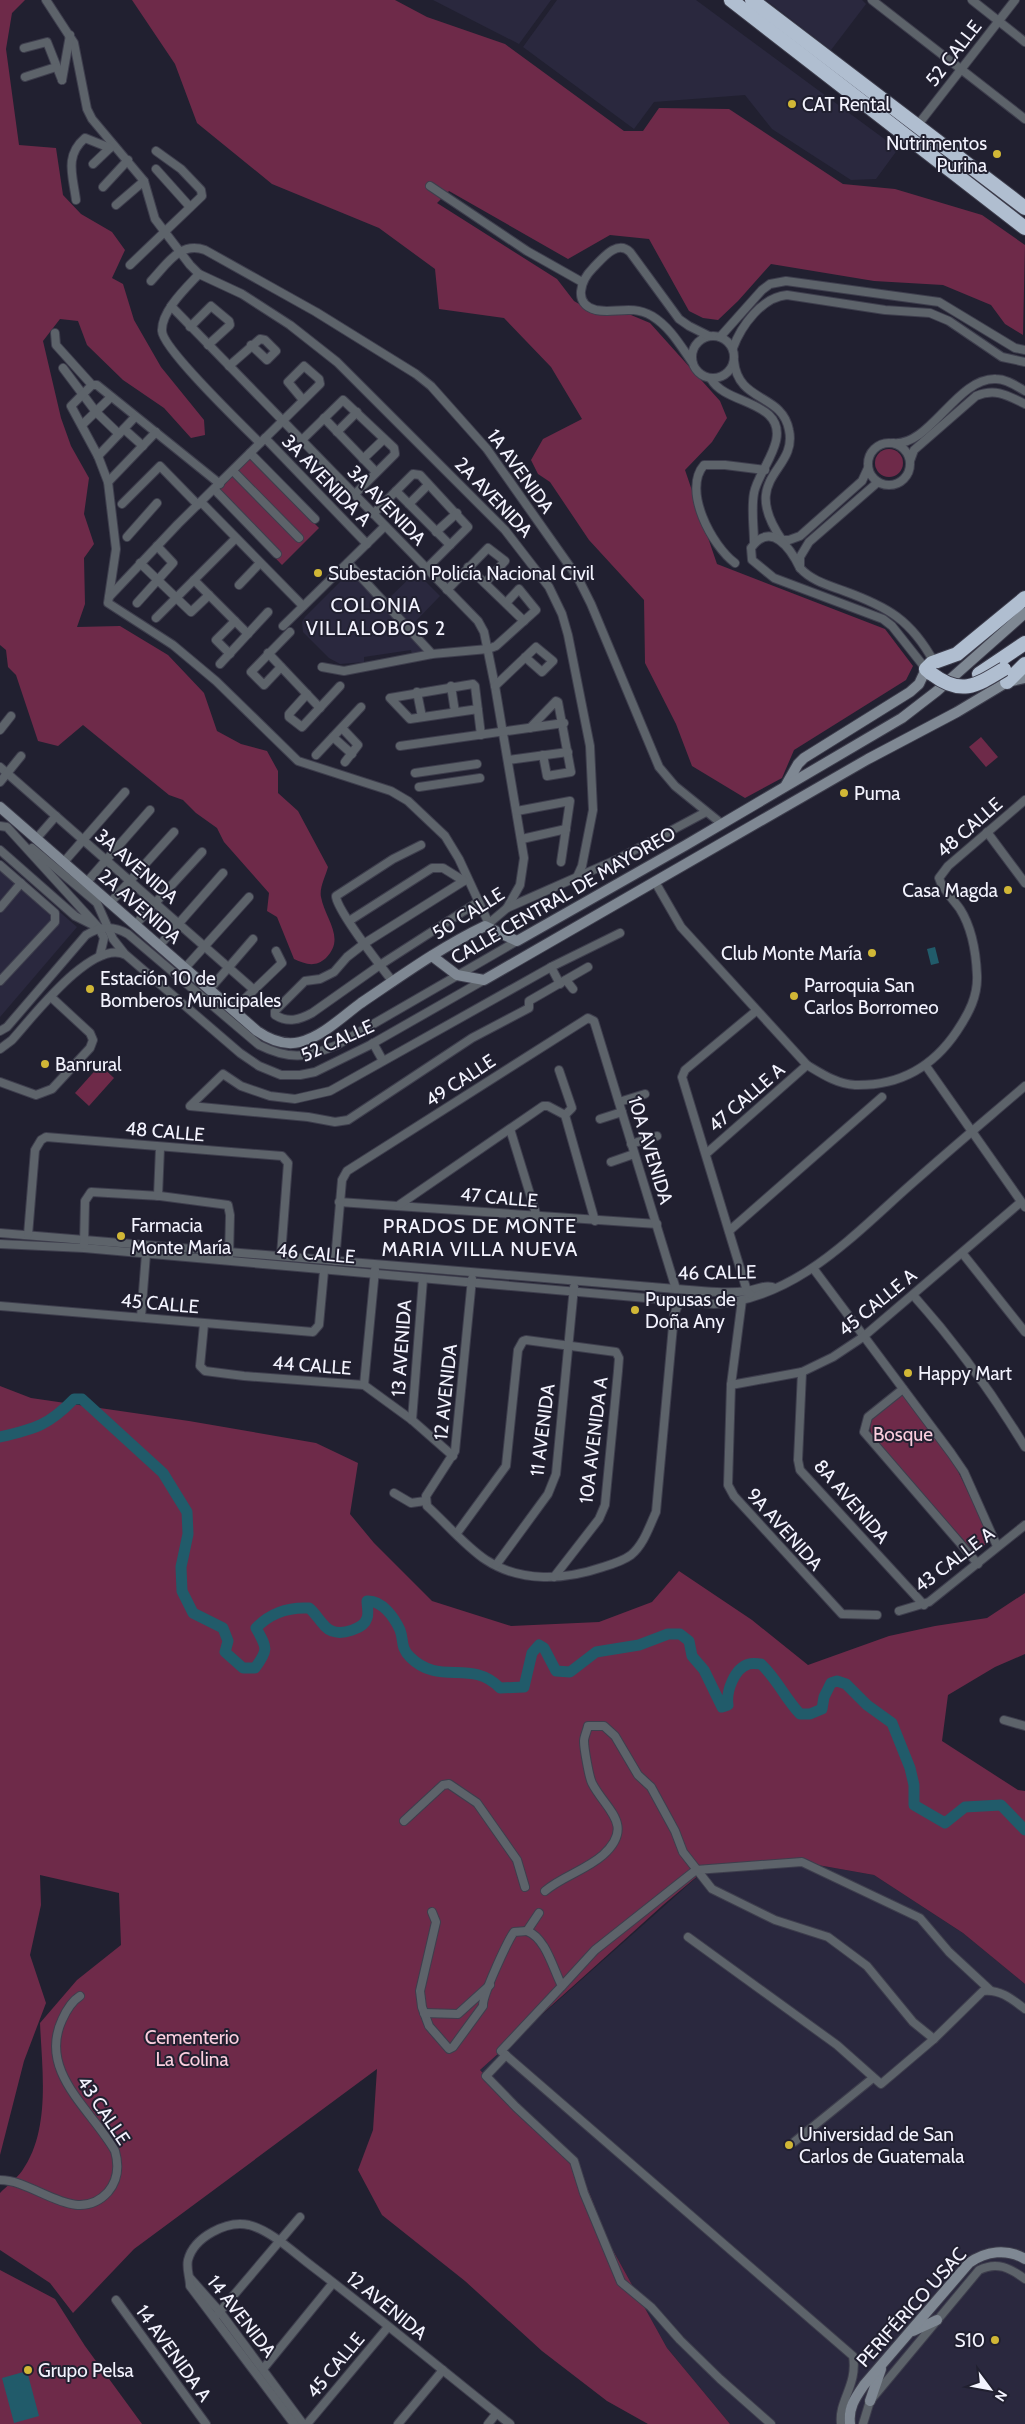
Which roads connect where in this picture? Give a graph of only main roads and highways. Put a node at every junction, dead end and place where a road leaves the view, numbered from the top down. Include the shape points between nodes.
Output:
1 (732, 0) edge
2 (752, 0) edge
3 (1025, 208) edge
4 (1025, 228) edge
5 (1025, 598) edge
6 (1025, 613) edge
7 (1025, 643) edge
8 (1025, 663) edge
9 (933, 668) junction
10 (1005, 676) junction
11 (1025, 678) edge
12 (785, 787) junction
13 (0, 807) edge
14 (487, 925) joint
15 (432, 956) junction
16 (257, 1030) joint
17 (1025, 2259) edge
18 (937, 2320) road end
19 (908, 2334) junction
20 (882, 2364) junction
21 (870, 2401) road end
22 (850, 2424) edge

1 - 4 highway
2 - 3 highway
5 - 9 highway via 957,654
6 - 12 main road, CALLE CENTRAL DE MAYOREO via 913,710
7 - 9 highway via 980,674 958,678
8 - 10 highway
9 - 10 highway, bridge via 949,685 962,688
9 - 12 main road via 910,692 800,761
10 - 11 main road, CALLE CENTRAL DE MAYOREO
10 - 15 main road, CALLE CENTRAL DE MAYOREO via 868,759 484,980 457,975
12 - 14 main road, CALLE CENTRAL DE MAYOREO via 516,941
13 - 16 main road, 2A AVENIDA
14 - 15 main road, 50 CALLE
15 - 16 main road, 50 CALLE via 306,1040 282,1043
17 - 19 main road, PERIFÉRICO USAC via 1005,2252 978,2257 969,2263
18 - 19 main road
19 - 20 main road, PERIFÉRICO USAC
20 - 21 main road
20 - 22 main road, PERIFÉRICO USAC via 853,2402

